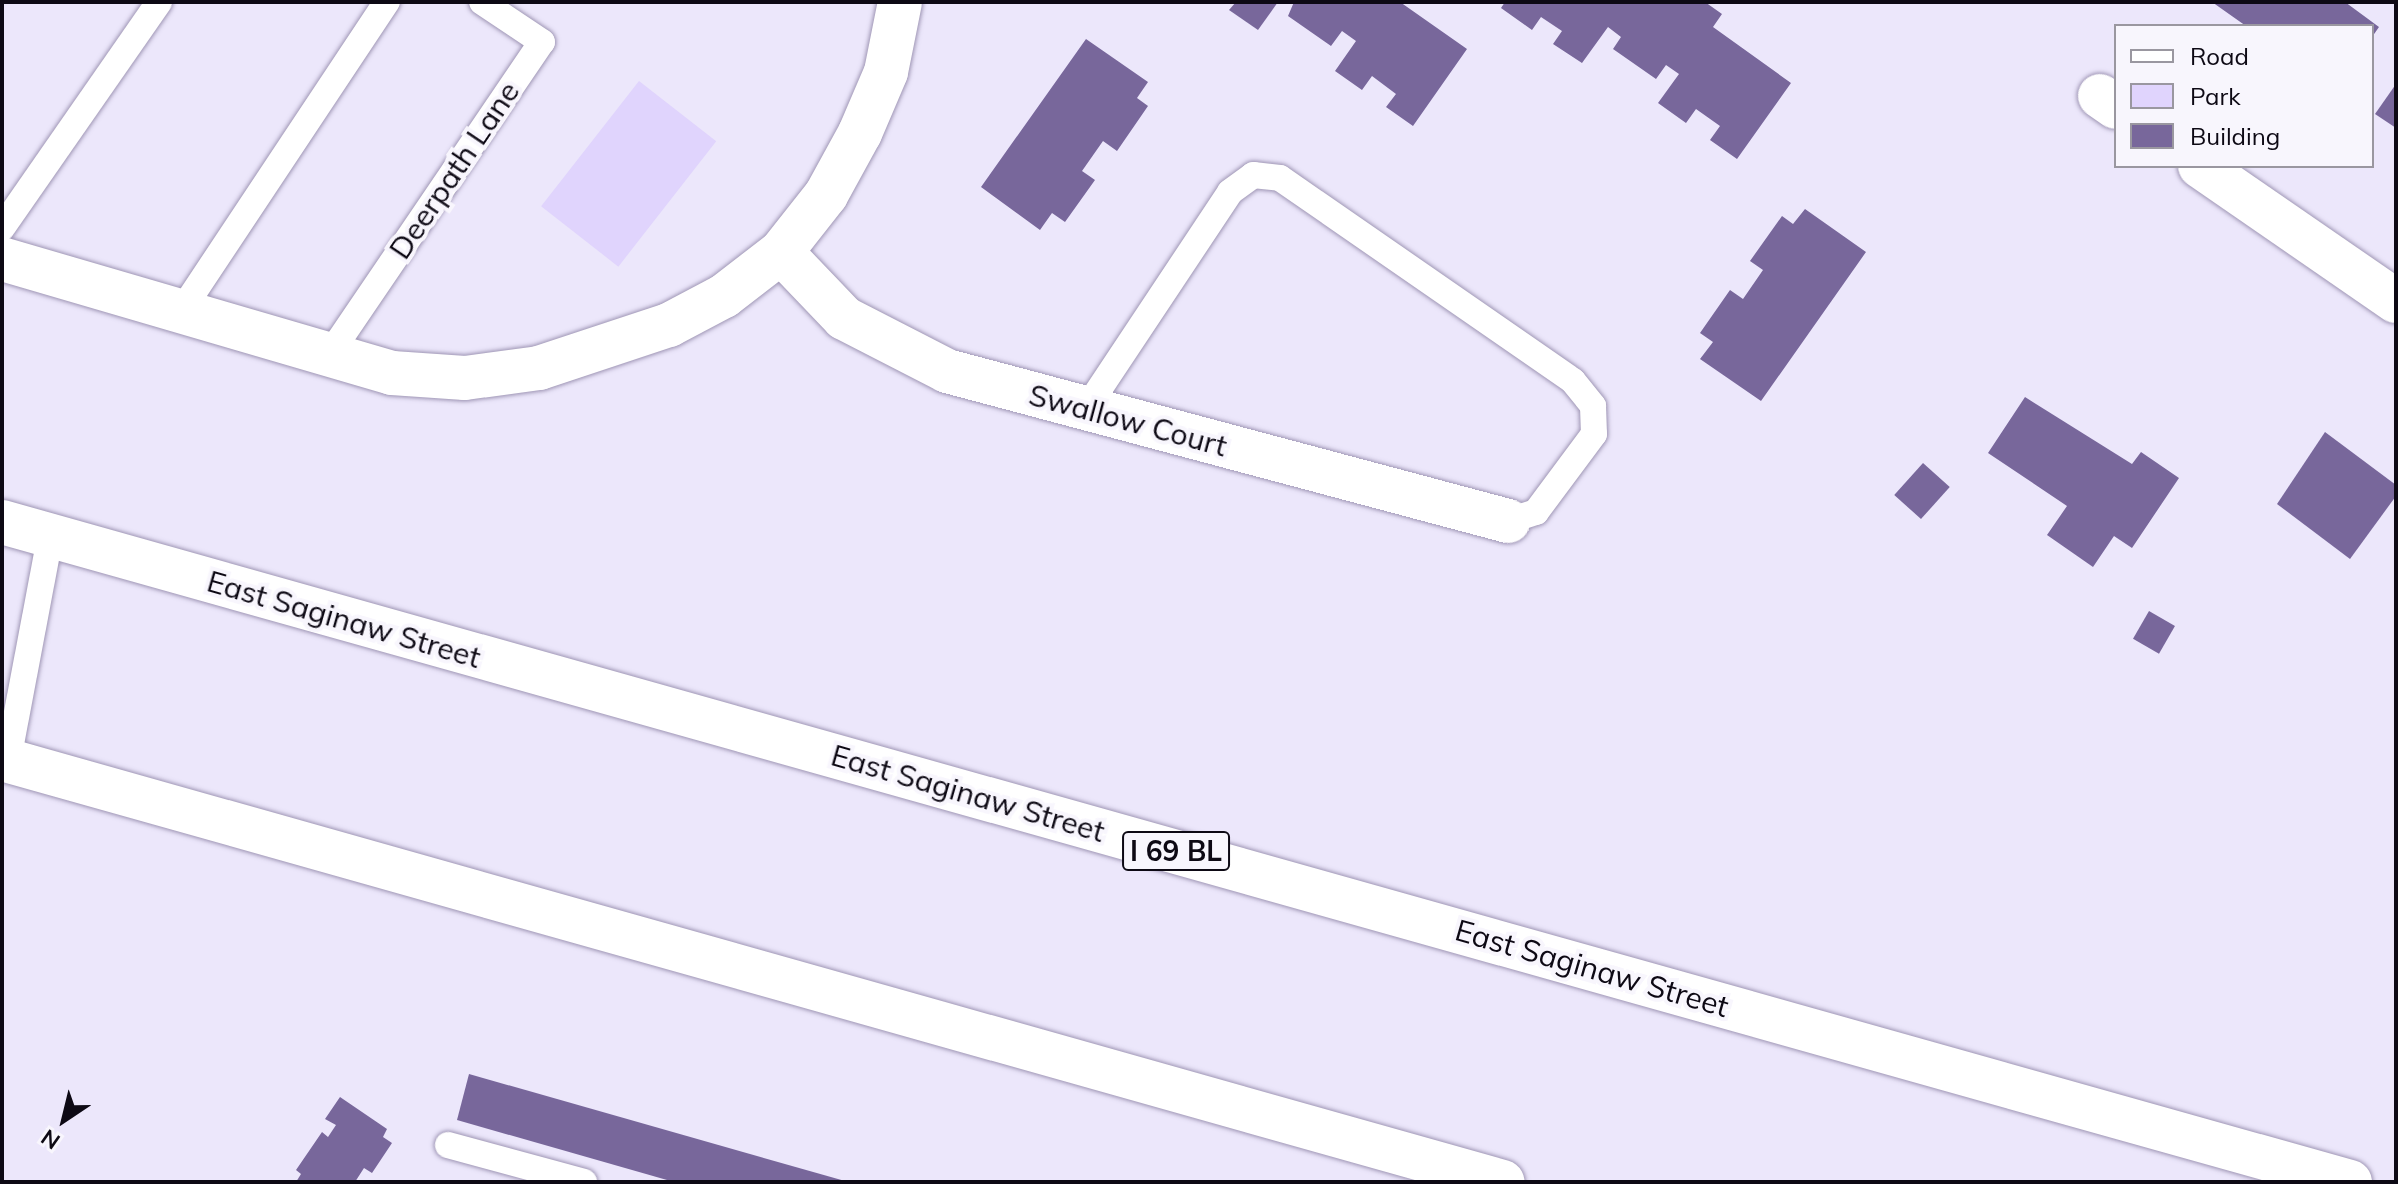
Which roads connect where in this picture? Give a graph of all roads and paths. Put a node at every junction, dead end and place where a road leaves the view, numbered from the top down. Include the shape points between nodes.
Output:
1 (159, 2) edge
2 (387, 2) edge
3 (482, 2) edge
4 (900, 2) edge
5 (2203, 168) edge
6 (2, 228) edge
7 (781, 252) junction
8 (2, 259) edge
9 (2396, 301) edge
10 (180, 313) junction
11 (327, 358) junction
12 (1086, 409) junction
13 (1508, 521) joint
14 (2, 522) edge
15 (50, 537) junction
16 (5, 760) edge
17 (448, 1145) dead end
18 (584, 1182) edge
19 (1503, 1182) edge
20 (2350, 1182) edge

1 - 6 lane
2 - 10 lane
3 - 11 lane, Deerpath Lane via 542,42
4 - 7 main road via 886,72 860,133 826,195
5 - 9 main road
7 - 11 main road via 724,296 669,325 539,368 465,378 392,373
7 - 12 main road, Swallow Court via 844,318 894,347 947,371
8 - 10 main road
10 - 11 main road
12 - 13 main road, Swallow Court
12 - 13 lane via 1230,192 1253,175 1280,178 1573,381 1593,406 1594,434 1536,512
14 - 15 main road, East Saginaw Street / I 69 BL
15 - 16 lane
15 - 20 main road, East Saginaw Street / I 69 BL
16 - 19 main road
17 - 18 lane

